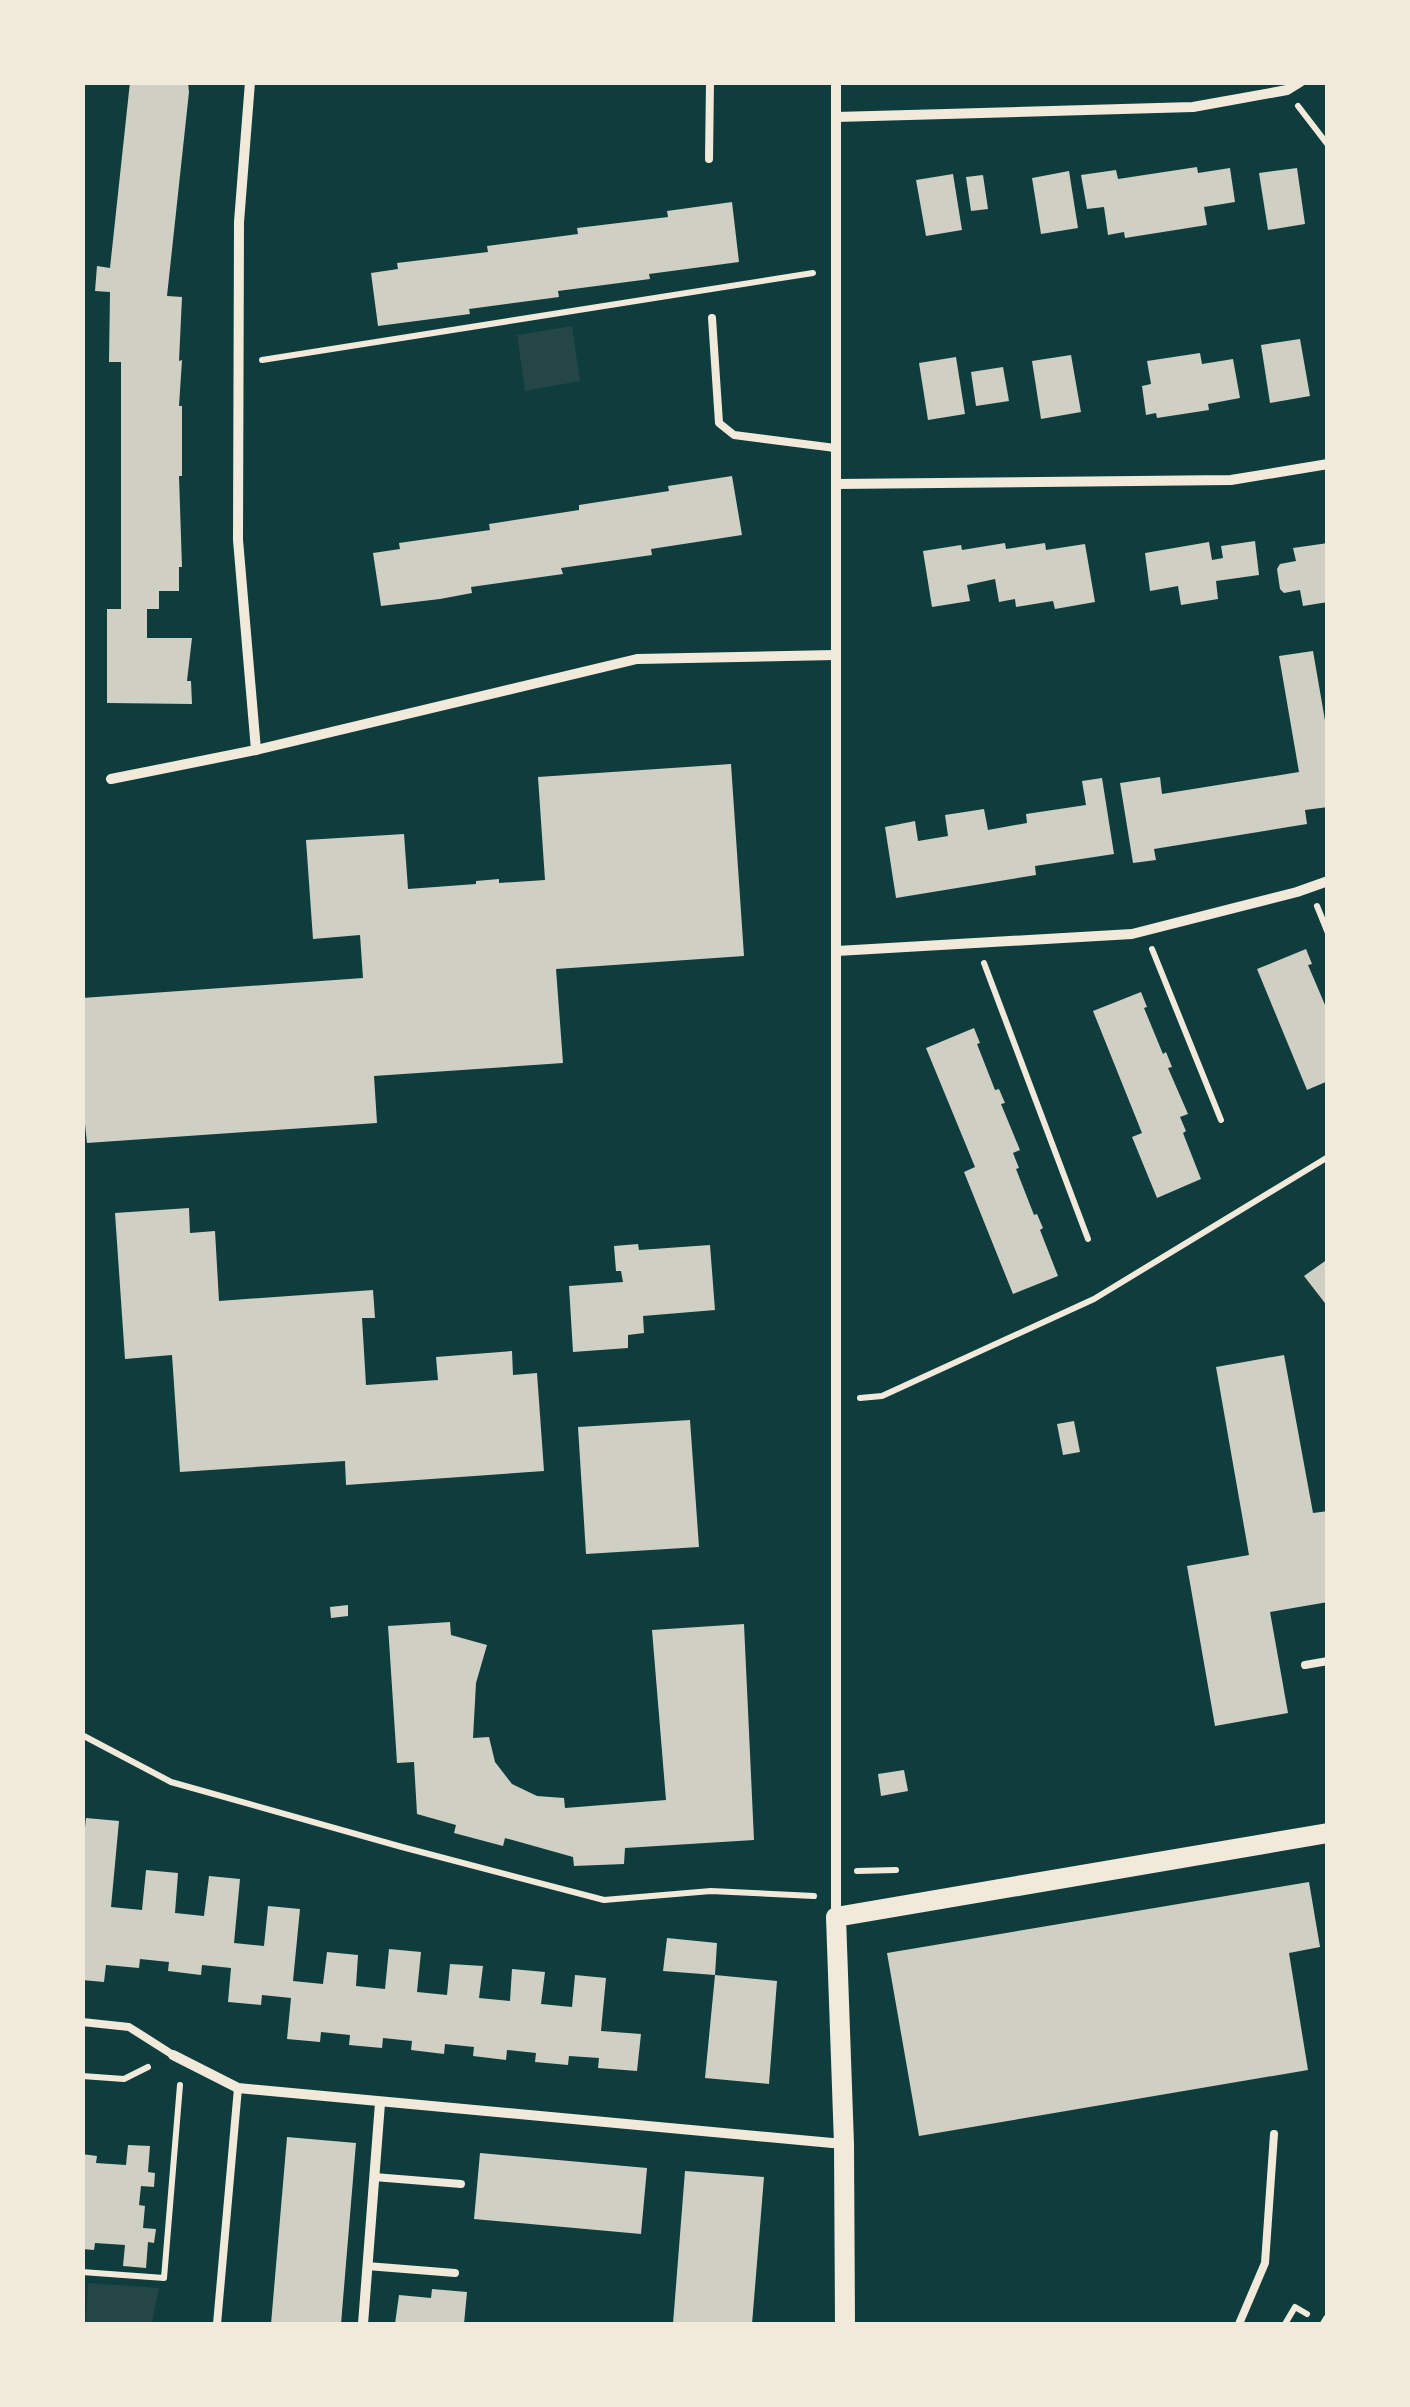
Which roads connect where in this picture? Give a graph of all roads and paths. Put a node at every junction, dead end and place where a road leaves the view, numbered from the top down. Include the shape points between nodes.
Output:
1 (250, 82) edge
2 (710, 82) edge
3 (836, 82) edge
4 (1300, 82) edge
5 (1287, 90) junction
6 (836, 116) junction
7 (1328, 145) edge
8 (709, 160) dead end
9 (834, 270) junction
10 (712, 318) dead end
11 (238, 364) junction
12 (835, 448) junction
13 (1328, 464) edge
14 (836, 484) junction
15 (835, 655) junction
16 (256, 750) junction
17 (111, 779) dead end
18 (1328, 881) edge
19 (1145, 930) junction
20 (976, 943) junction
21 (837, 951) junction
22 (1221, 1120) dead end
23 (1328, 1158) edge
24 (1088, 1238) dead end
25 (834, 1400) junction
26 (1328, 1661) edge
27 (1305, 1665) dead end
28 (82, 1735) edge
29 (1328, 1834) edge
30 (896, 1870) dead end
31 (835, 1871) junction
32 (835, 1907) junction
33 (82, 2022) edge
34 (178, 2057) junction
35 (82, 2076) edge
36 (238, 2088) junction
37 (380, 2103) junction
38 (1274, 2134) dead end
39 (844, 2144) junction
40 (374, 2177) junction
41 (461, 2184) dead end
42 (368, 2266) junction
43 (82, 2272) edge
44 (455, 2273) dead end
45 (217, 2324) edge
46 (363, 2324) edge
47 (845, 2324) edge
48 (1238, 2324) edge

1 - 11 street via 239,222
2 - 8 lane
3 - 6 street
4 - 5 street
5 - 6 street via 1193,107
5 - 7 path
6 - 9 street
9 - 11 path
9 - 12 street
10 - 12 lane via 719,423 734,435
11 - 16 street via 238,540
12 - 14 street
13 - 14 street via 1231,480
14 - 15 street
15 - 16 street via 638,659
15 - 21 street
16 - 17 street
18 - 19 street
19 - 20 street
19 - 22 path
20 - 21 street
20 - 24 path
21 - 25 street
23 - 25 path via 1094,1300 882,1396
25 - 31 street
26 - 27 lane
28 - 32 path via 172,1782 604,1900 711,1891
29 - 32 main road
30 - 31 path
31 - 32 street
32 - 39 main road
33 - 34 lane via 129,2027
34 - 35 path via 124,2079
34 - 36 street
34 - 43 path via 164,2278
36 - 37 street
36 - 45 lane
37 - 39 street
37 - 40 street
38 - 48 lane via 1265,2263
39 - 47 main road
40 - 41 lane
40 - 42 street
42 - 44 lane
42 - 46 street

